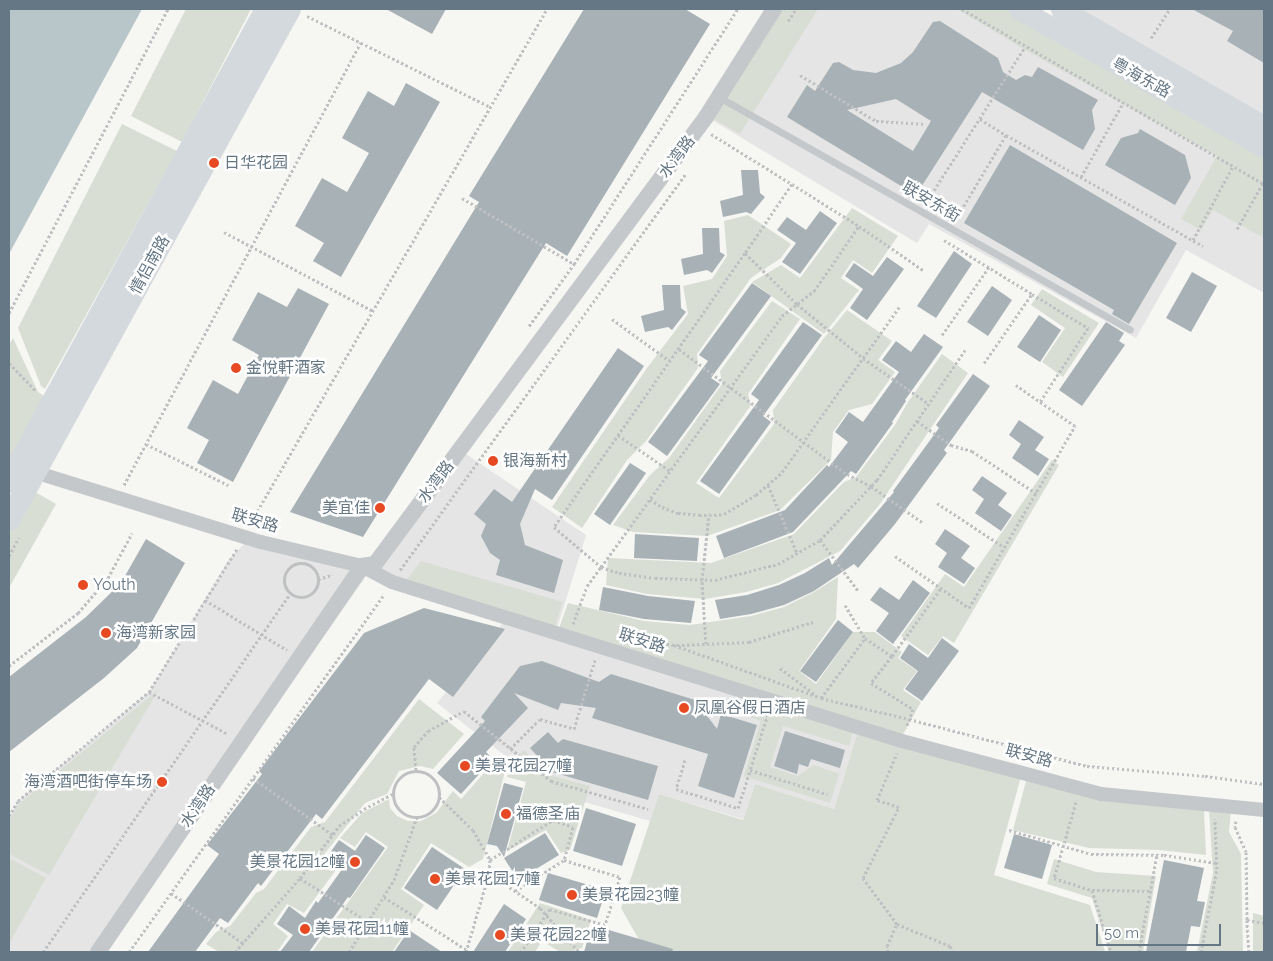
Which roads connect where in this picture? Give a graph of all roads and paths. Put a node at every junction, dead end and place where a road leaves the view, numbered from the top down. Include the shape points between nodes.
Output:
1 (168, 9) edge
2 (266, 9) edge
3 (547, 9) edge
4 (738, 9) edge
5 (774, 9) edge
6 (796, 9) edge
7 (962, 9) edge
8 (1019, 9) edge
9 (1061, 9) edge
10 (1170, 9) edge
11 (296, 11) edge
12 (786, 24) dead end
13 (1152, 38) dead end
14 (361, 42) junction
15 (1025, 47) junction
16 (800, 75) dead end
17 (719, 97) junction
18 (1123, 103) junction
19 (734, 106) junction
20 (490, 107) junction
21 (980, 119) junction
22 (925, 124) dead end
23 (1264, 126) edge
24 (699, 127) junction
25 (1006, 135) junction
26 (714, 136) junction
27 (708, 144) dead end
28 (1264, 148) edge
29 (1233, 166) junction
30 (690, 168) dead end
31 (1081, 177) junction
32 (1264, 182) edge
33 (792, 184) junction
34 (462, 198) dead end
35 (920, 212) junction
36 (859, 226) junction
37 (950, 229) junction
38 (1238, 229) dead end
39 (224, 232) dead end
40 (944, 240) dead end
41 (1193, 240) junction
42 (1203, 246) dead end
43 (252, 247) junction
44 (745, 254) junction
45 (574, 264) junction
46 (989, 267) junction
47 (923, 270) dead end
48 (1032, 294) junction
49 (797, 304) junction
50 (900, 306) dead end
51 (373, 311) junction
52 (9, 313) edge
53 (612, 319) dead end
54 (528, 328) dead end
55 (1130, 330) dead end
56 (942, 335) dead end
57 (679, 348) junction
58 (965, 350) dead end
59 (863, 358) junction
60 (670, 361) junction
61 (984, 363) dead end
62 (1016, 385) dead end
63 (730, 388) junction
64 (1040, 402) junction
65 (929, 404) junction
66 (917, 421) junction
67 (618, 435) junction
68 (803, 442) junction
69 (146, 444) junction
70 (670, 471) junction
71 (21, 474) edge
72 (114, 483) dead end
73 (768, 484) junction
74 (228, 485) dead end
75 (123, 486) junction
76 (871, 486) junction
77 (132, 489) dead end
78 (1036, 493) junction
79 (650, 499) junction
80 (937, 503) dead end
81 (709, 515) junction
82 (9, 520) edge
83 (923, 523) dead end
84 (132, 532) dead end
85 (247, 533) junction
86 (820, 540) junction
87 (1004, 547) junction
88 (797, 553) junction
89 (895, 556) dead end
90 (368, 565) junction
91 (601, 567) junction
92 (409, 574) dead end
93 (396, 577) junction
94 (702, 580) junction
95 (941, 588) junction
96 (859, 592) dead end
97 (291, 593) junction
98 (205, 600) junction
99 (845, 604) dead end
100 (564, 621) dead end
101 (814, 622) dead end
102 (573, 624) junction
103 (581, 626) dead end
104 (262, 635) junction
105 (622, 637) dead end
106 (866, 638) junction
107 (706, 644) junction
108 (674, 645) junction
109 (599, 646) junction
110 (892, 656) junction
111 (284, 659) dead end
112 (9, 666) edge
113 (780, 668) dead end
114 (149, 692) junction
115 (821, 698) junction
116 (772, 700) junction
117 (910, 719) junction
118 (203, 721) junction
119 (231, 736) dead end
120 (902, 741) junction
121 (510, 749) junction
122 (684, 760) dead end
123 (416, 770) junction
124 (750, 770) junction
125 (253, 778) junction
126 (1264, 784) edge
127 (1080, 788) junction
128 (392, 794) junction
129 (827, 794) dead end
130 (439, 797) junction
131 (1214, 805) junction
132 (1237, 807) junction
133 (648, 809) dead end
134 (1264, 810) edge
135 (9, 816) edge
136 (417, 817) junction
137 (1009, 830) dead end
138 (333, 835) junction
139 (1064, 846) junction
140 (1157, 855) junction
141 (490, 860) junction
142 (564, 860) junction
143 (1217, 863) junction
144 (489, 874) junction
145 (300, 878) junction
146 (1092, 890) junction
147 (515, 891) junction
148 (1150, 891) junction
149 (171, 893) junction
150 (384, 897) junction
151 (546, 914) junction
152 (1247, 920) junction
153 (368, 922) junction
154 (1264, 923) edge
155 (898, 924) junction
156 (243, 943) junction
157 (466, 951) edge
158 (43, 952) edge
159 (98, 952) edge
160 (129, 952) edge
161 (235, 952) edge
162 (349, 952) edge
163 (521, 952) edge
164 (579, 952) edge
165 (888, 952) edge
166 (953, 952) edge
167 (1111, 952) edge
168 (1139, 952) edge
169 (1201, 952) edge
170 (1249, 952) edge

1 - 52 path
2 - 71 highway, 情侣南路
3 - 20 path
4 - 45 path
5 - 17 street, 水湾路
6 - 12 path
7 - 15 path
8 - 28 main road, 粤海东路
9 - 23 main road, 粤海东路
10 - 13 path
11 - 14 path
11 - 71 highway, 情侣南路
14 - 20 path
14 - 43 path
15 - 18 path
15 - 21 path
16 - 22 path via 876,122
17 - 19 lane, 联安东街
17 - 24 street, 水湾路
18 - 29 path
18 - 31 path
19 - 26 path
19 - 35 lane, 联安东街
20 - 51 path
21 - 25 path
21 - 35 path
24 - 26 path
24 - 90 street, 水湾路
25 - 31 path
25 - 37 path
26 - 27 path
26 - 33 path
29 - 32 path
29 - 41 path
30 - 93 path
31 - 41 path
32 - 38 path
33 - 36 path
33 - 44 path
34 - 45 path
35 - 37 lane, 联安东街
36 - 47 path
36 - 49 path via 814,291
37 - 55 lane, 联安东街
39 - 43 path
40 - 46 path
41 - 42 path
43 - 51 path
43 - 69 path
44 - 49 path
44 - 57 path
45 - 54 path
46 - 48 path
46 - 56 path
48 - 61 path
48 - 64 path via 1088,328
49 - 59 path
49 - 63 path via 782,316
50 - 59 path
51 - 85 path
53 - 60 path
57 - 60 path
57 - 63 path
58 - 65 path
59 - 65 path
59 - 68 path
60 - 67 path
62 - 64 path
63 - 68 path
63 - 70 path
64 - 78 path via 1075,426
65 - 66 path
66 - 76 path
66 - 78 path via 951,445 972,451
67 - 70 path
67 - 91 path via 554,527
68 - 73 path via 782,472
68 - 76 path via 847,474
69 - 74 path
69 - 75 path
70 - 79 path
71 - 82 highway, 情侣南路
71 - 85 street, 联安路
72 - 75 path
73 - 81 path via 724,514
73 - 88 path
75 - 77 path
76 - 83 path
76 - 86 path
78 - 87 path
79 - 81 path via 678,512
79 - 91 path
80 - 87 path
81 - 94 path
84 - 112 path via 108,578 78,613
85 - 90 street, 联安路
85 - 98 path
86 - 88 path
86 - 96 path
87 - 95 path via 969,608
88 - 94 path via 778,564 715,580
89 - 95 path
90 - 93 street, 联安路
90 - 93 path
90 - 159 street, 水湾路
91 - 94 path via 655,578
91 - 102 path via 587,586
92 - 93 path
93 - 109 street, 联安路
93 - 125 path
94 - 107 path
95 - 110 path
97 - 97 path via 307,596 315,589 318,579 310,565 294,565 286,573 285,584
97 - 104 path
98 - 104 path
98 - 114 path
99 - 106 path
100 - 102 path
101 - 107 path via 749,642
102 - 103 path
104 - 111 path via 289,651
104 - 118 path
105 - 108 path
106 - 110 path
106 - 115 path
107 - 108 path
108 - 115 path
109 - 116 street, 联安路
109 - 121 path via 574,729 540,719
110 - 117 path via 871,683 913,710
113 - 115 path
114 - 118 path
114 - 135 path via 18,801
115 - 117 path
116 - 120 street, 联安路
116 - 124 path
117 - 120 path
117 - 126 path via 1087,766
118 - 119 path
118 - 158 path
120 - 127 street, 联安路
120 - 155 path via 876,800 899,807 863,878
121 - 123 path via 464,711 428,731 414,747
121 - 133 path via 550,781
122 - 124 path via 676,789 738,808
123 - 128 path via 396,780
123 - 130 path via 436,782
124 - 129 path
125 - 138 path
125 - 149 path
127 - 131 street, 联安路 via 1101,794
127 - 139 path
128 - 136 path via 403,813
128 - 138 path via 364,809
130 - 136 path via 431,811
130 - 141 path via 473,830
131 - 132 street, 联安路
131 - 143 path
132 - 134 street, 联安路
132 - 152 path via 1235,827 1246,852
136 - 150 path via 394,880
137 - 139 path
138 - 145 path
139 - 140 path via 1091,854
139 - 146 path via 1054,878
140 - 143 path
140 - 148 path
141 - 142 path via 553,820 573,827
141 - 144 path
142 - 147 path
142 - 151 path via 620,877 605,925 550,908
143 - 169 path
144 - 147 path
144 - 157 path
145 - 153 path
145 - 156 path
146 - 148 path
146 - 167 path
147 - 151 path
148 - 168 path
149 - 156 path
149 - 160 path
150 - 153 path
150 - 157 path
151 - 163 path
151 - 164 path
152 - 154 path
152 - 170 path
153 - 162 path
155 - 165 path via 887,946
155 - 166 path via 950,946
156 - 161 path

